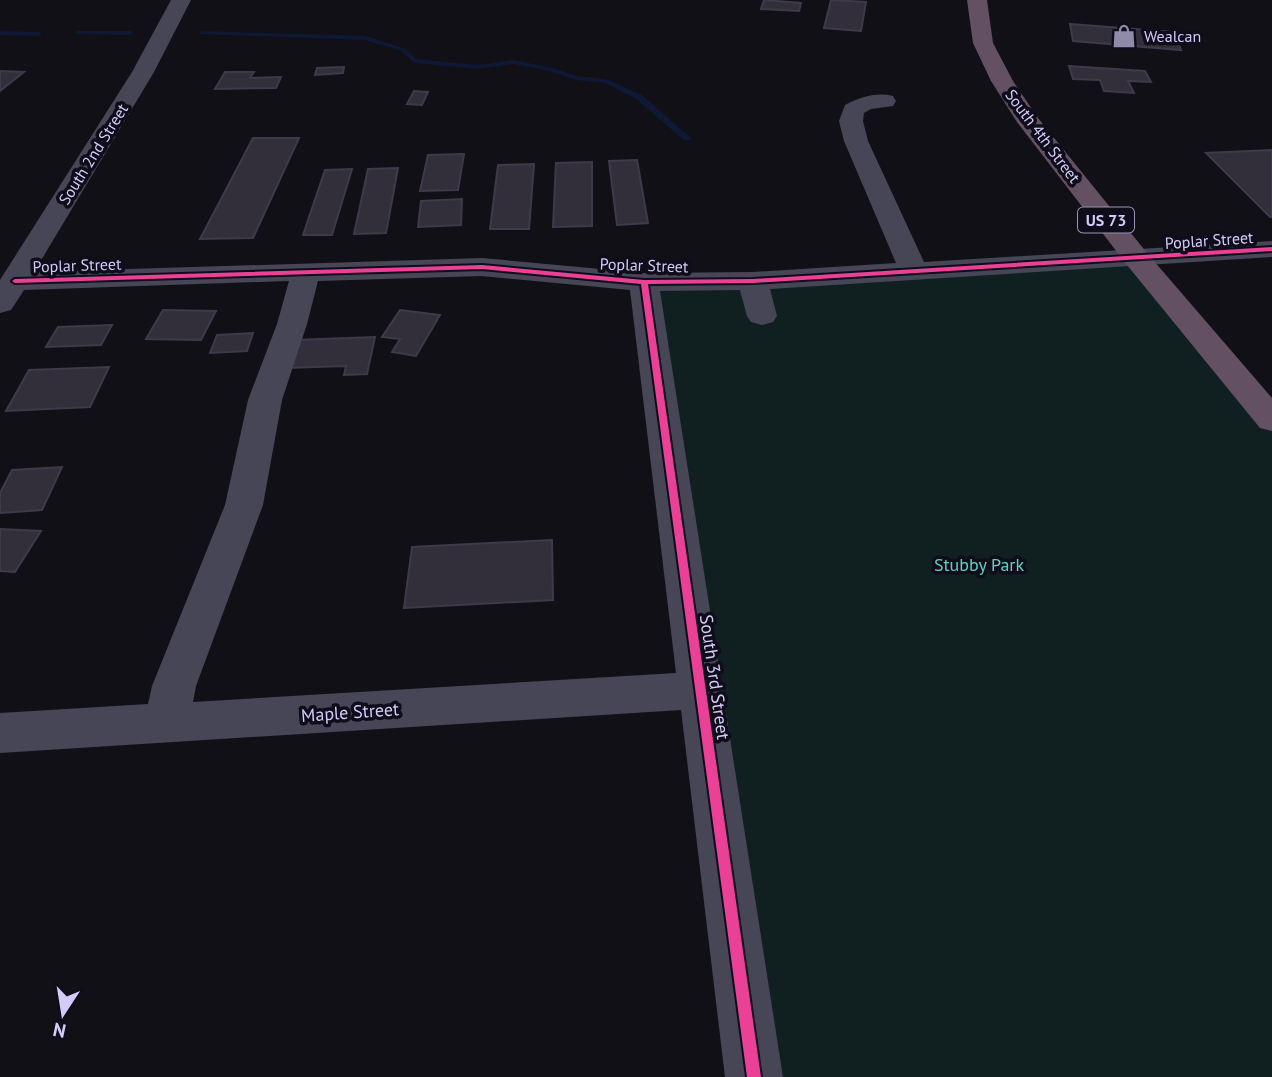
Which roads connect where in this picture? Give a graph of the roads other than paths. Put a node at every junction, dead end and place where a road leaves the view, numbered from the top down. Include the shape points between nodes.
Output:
1 (181, 0) edge
2 (976, 0) edge
3 (885, 101) dead end
4 (1272, 249) edge
5 (1137, 259) junction
6 (914, 271) junction
7 (306, 272) junction
8 (753, 281) junction
9 (644, 282) junction
10 (7, 293) edge
11 (762, 316) dead end
12 (1272, 420) edge
13 (701, 690) junction
14 (166, 723) junction
15 (0, 733) edge
16 (754, 1077) edge

1 - 10 street, South 2nd Street via 143,72
2 - 5 highway, South 4th Street / US 73 via 983,43 1002,81
3 - 6 street via 853,110 851,121
4 - 5 street, Poplar Street
5 - 6 street, Poplar Street
5 - 12 highway, South 4th Street / US 73
6 - 8 street, Poplar Street
7 - 9 street, Poplar Street via 482,267
7 - 10 street, Poplar Street
7 - 14 street via 265,400 244,505 174,685
8 - 9 street, Poplar Street
8 - 11 street
9 - 13 street, South 3rd Street
13 - 14 street, Maple Street
13 - 16 street, South 3rd Street
14 - 15 street, Maple Street

